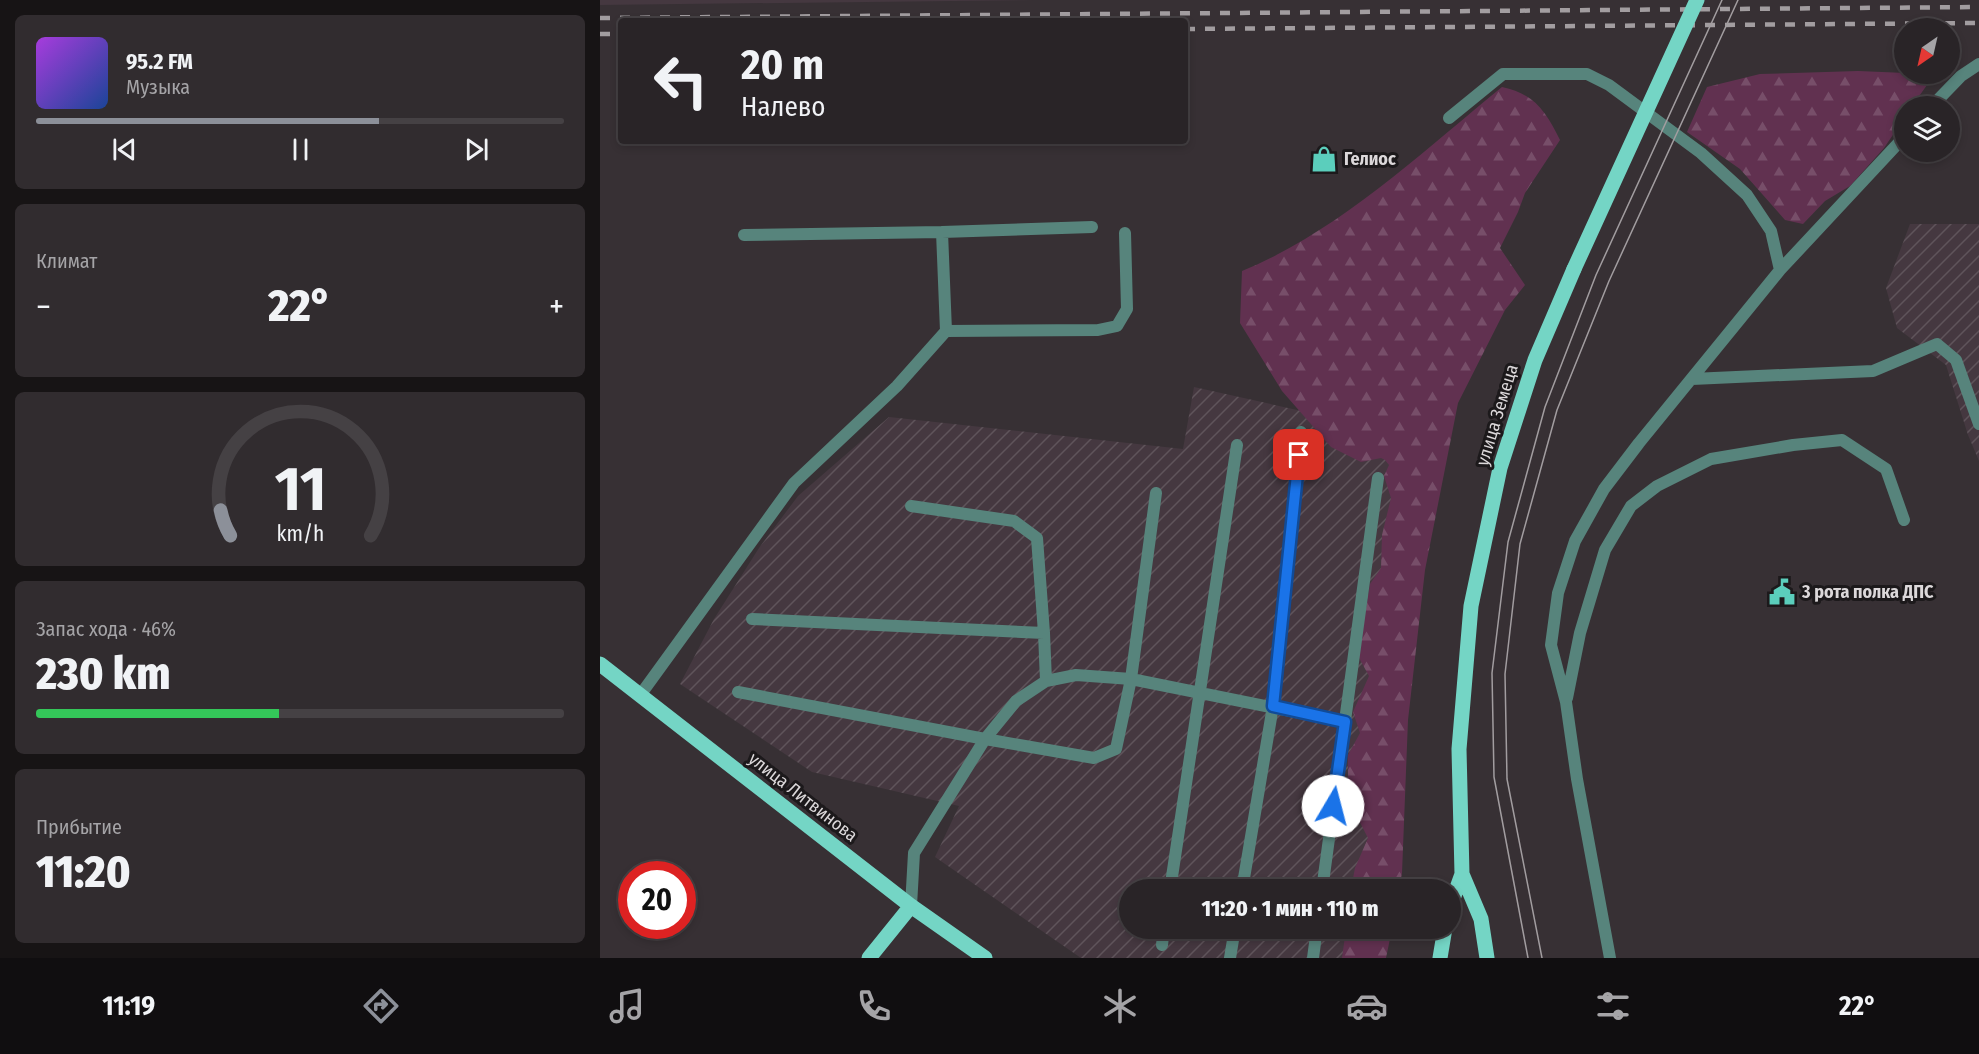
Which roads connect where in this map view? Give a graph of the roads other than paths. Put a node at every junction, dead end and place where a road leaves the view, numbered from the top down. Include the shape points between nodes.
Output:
1 (1697, 0) edge
2 (1979, 64) edge
3 (1942, 96) edge
4 (1449, 118) dead end
5 (1894, 148) edge
6 (1092, 227) dead end
7 (942, 232) junction
8 (1125, 233) dead end
9 (744, 235) dead end
10 (1780, 270) junction
11 (946, 331) junction
12 (1692, 378) junction
13 (1979, 424) edge
14 (1301, 432) dead end
15 (1237, 445) dead end
16 (1378, 478) dead end
17 (1156, 493) dead end
18 (911, 506) dead end
19 (1904, 520) dead end
20 (752, 619) dead end
21 (1044, 633) junction
22 (600, 664) edge
23 (1131, 680) junction
24 (1046, 681) junction
25 (738, 692) dead end
26 (1201, 693) junction
27 (641, 694) junction
28 (1566, 702) junction
29 (1273, 706) junction
30 (1345, 722) junction
31 (985, 739) junction
32 (1462, 874) junction
33 (1172, 879) edge
34 (1244, 879) edge
35 (1324, 879) edge
36 (1460, 879) edge
37 (911, 906) junction
38 (1163, 939) edge
39 (1233, 939) edge
40 (1316, 939) edge
41 (1444, 939) edge
42 (1162, 945) dead end
43 (869, 958) edge
44 (985, 958) edge
45 (1230, 958) edge
46 (1313, 958) edge
47 (1440, 958) edge
48 (1487, 958) edge
49 (1610, 958) edge

1 - 32 main road, улица Земеца, bridge via 1535,360 1500,468 1471,606 1460,749
2 - 3 lane
4 - 10 lane via 1503,74 1587,74 1609,85 1701,153 1747,195 1772,231
5 - 10 lane
6 - 7 lane
7 - 9 lane
7 - 11 lane
8 - 11 lane via 1127,309 1117,326 1098,330
10 - 12 lane
11 - 27 lane via 897,386 794,483
12 - 13 lane via 1873,371 1937,344 1956,360
12 - 28 lane via 1604,489 1575,541 1558,593 1551,645
14 - 29 lane
15 - 26 lane
16 - 30 lane
17 - 23 lane
18 - 21 lane via 1014,521 1036,538
19 - 28 lane via 1886,469 1842,440 1711,459 1657,486 1631,506 1605,550 1580,633
20 - 21 lane
21 - 24 lane
22 - 27 main road, улица Литвинова
23 - 24 lane via 1076,675
23 - 26 lane
23 - 31 lane via 1116,749 1094,758
24 - 31 lane via 1016,701
25 - 31 lane
26 - 29 lane
26 - 33 lane
27 - 37 main road, улица Литвинова
28 - 49 lane
29 - 30 lane
29 - 34 lane
30 - 35 lane
31 - 37 lane via 914,853
32 - 36 main road
32 - 48 main road via 1481,918
37 - 43 main road
37 - 44 main road, улица Литвинова
38 - 42 lane
39 - 45 lane
40 - 46 lane
41 - 47 main road

